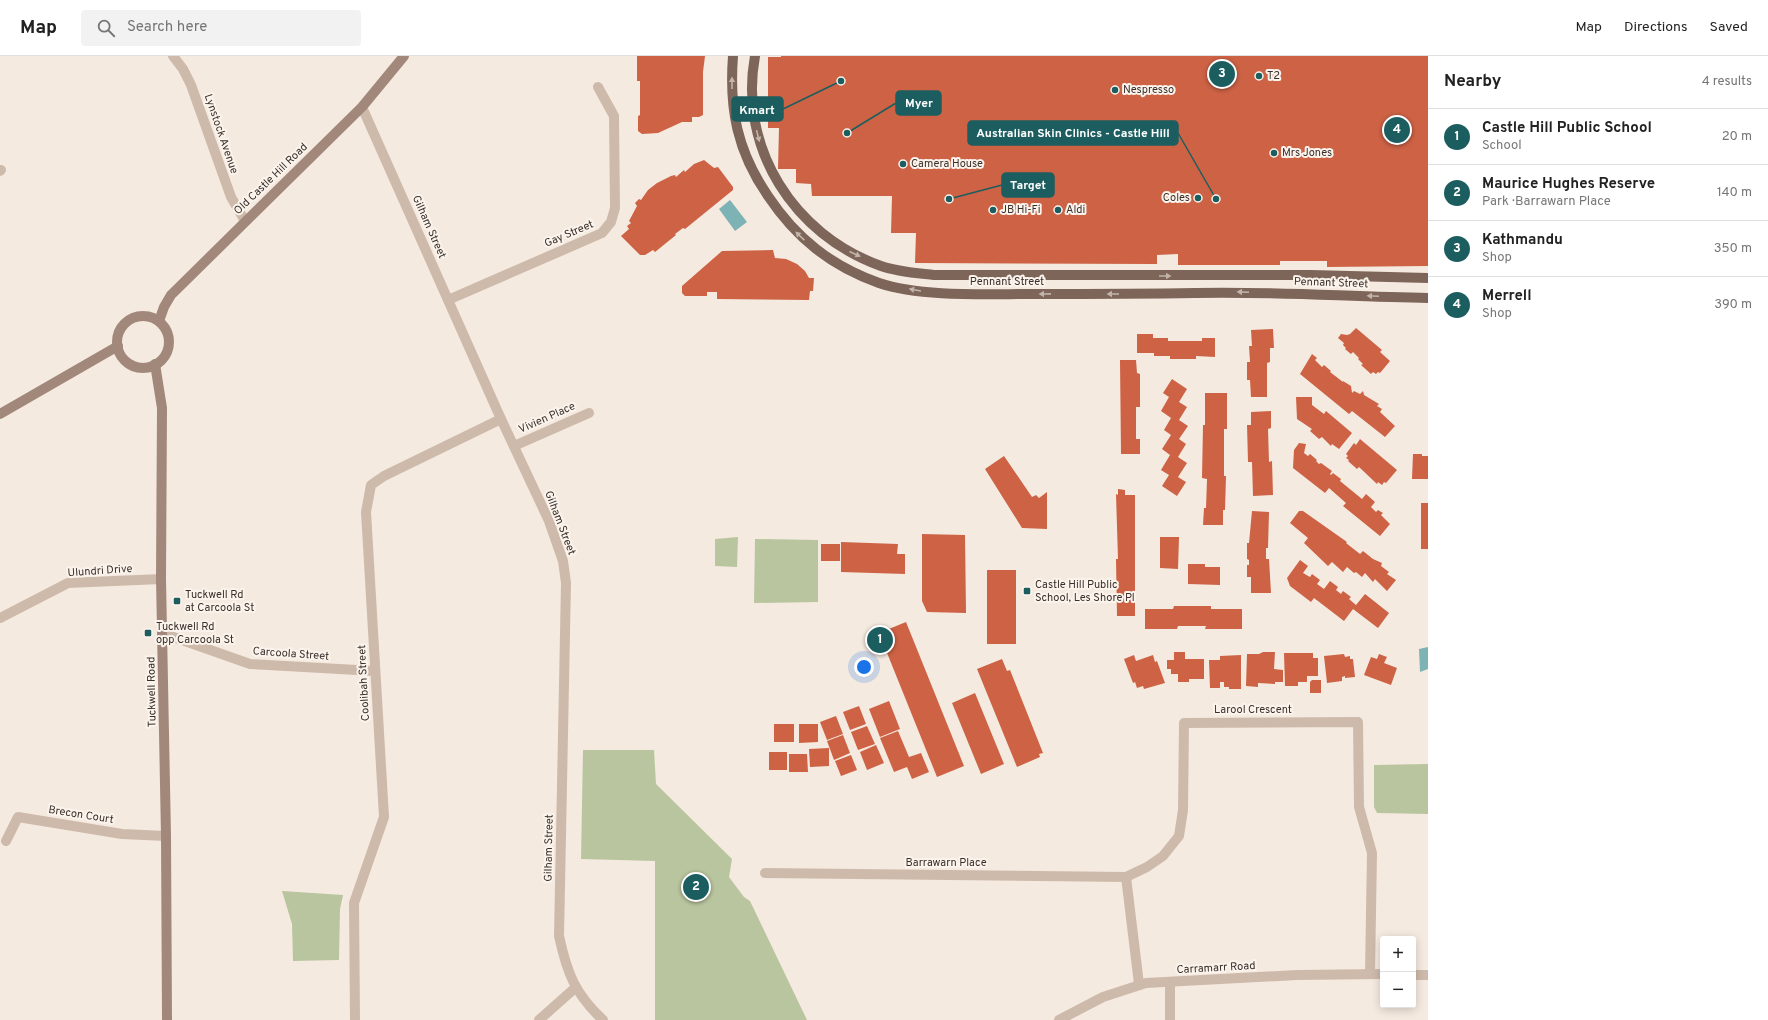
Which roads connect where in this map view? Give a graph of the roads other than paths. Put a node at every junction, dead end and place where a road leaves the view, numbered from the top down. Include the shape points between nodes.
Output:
1 (173, 56) edge
2 (404, 56) edge
3 (733, 56) edge
4 (755, 56) edge
5 (598, 87) dead end
6 (362, 107) junction
7 (245, 221) junction
8 (1428, 278) edge
9 (1428, 298) edge
10 (448, 300) junction
11 (159, 321) junction
12 (118, 346) junction
13 (156, 364) junction
14 (589, 413) dead end
15 (0, 414) edge
16 (501, 419) junction
17 (514, 446) junction
18 (161, 579) junction
19 (0, 618) edge
20 (162, 633) junction
21 (375, 670) junction
22 (166, 836) junction
23 (6, 841) dead end
24 (765, 873) dead end
25 (1126, 877) junction
26 (1370, 973) junction
27 (1380, 974) edge
28 (1416, 975) edge
29 (1428, 975) edge
30 (1170, 982) junction
31 (1139, 984) junction
32 (575, 988) junction
33 (167, 1020) edge
34 (355, 1020) edge
35 (540, 1020) edge
36 (603, 1020) edge
37 (1059, 1020) edge
38 (1170, 1020) edge

1 - 7 street, Lynstock Avenue via 191,85 231,197
2 - 6 street, Old Castle Hill Road
9 -> 3 main road, Pennant Street via 1234,292 986,294 920,291 880,284 851,271 812,247 793,230 757,180 745,157 734,117 731,84
4 -> 8 main road, Pennant Street via 752,96 757,130 771,173 788,200 814,228 846,250 881,266 934,275 1312,275
5 - 10 street, Gay Street via 614,116 615,208 611,222 602,233
6 - 7 street, Old Castle Hill Road
6 - 10 street, Gilham Street
7 - 11 street, Old Castle Hill Road via 171,295
10 - 16 street, Gilham Street
11 - 12 street via 143,316 127,321 118,334
11 - 13 street via 166,331 169,344 162,359
12 - 13 street via 123,359 130,364 147,367
12 - 15 street
13 - 18 street, Tuckwell Road via 162,408
14 - 17 street, Vivien Place
16 - 17 street, Gilham Street
16 - 21 street, Coolibah Street via 384,476 371,485 366,512
17 - 32 street, Gilham Street via 549,521 563,561 566,583 559,936 565,963
18 - 19 street, Ulundri Drive via 68,583
18 - 20 street, Tuckwell Road
20 - 21 street, Carcoola Street via 250,664
20 - 22 street, Tuckwell Road
21 - 34 street, Coolibah Street via 384,817 354,903
22 - 23 street, Brecon Court via 122,834 18,817
22 - 33 street, Tuckwell Road
24 - 25 street, Barrawarn Place
25 - 26 street, Larool Crescent via 1148,867 1163,856 1179,836 1183,810 1184,723 1358,722 1359,807 1372,853
25 - 31 street
26 - 27 street, Carramarr Road
26 - 30 street, Carramarr Road
28 - 29 street
30 - 31 street, Carramarr Road
30 - 38 street
31 - 37 street, Carramarr Road via 1103,997
32 - 35 street
32 - 36 street, Gilham Street

